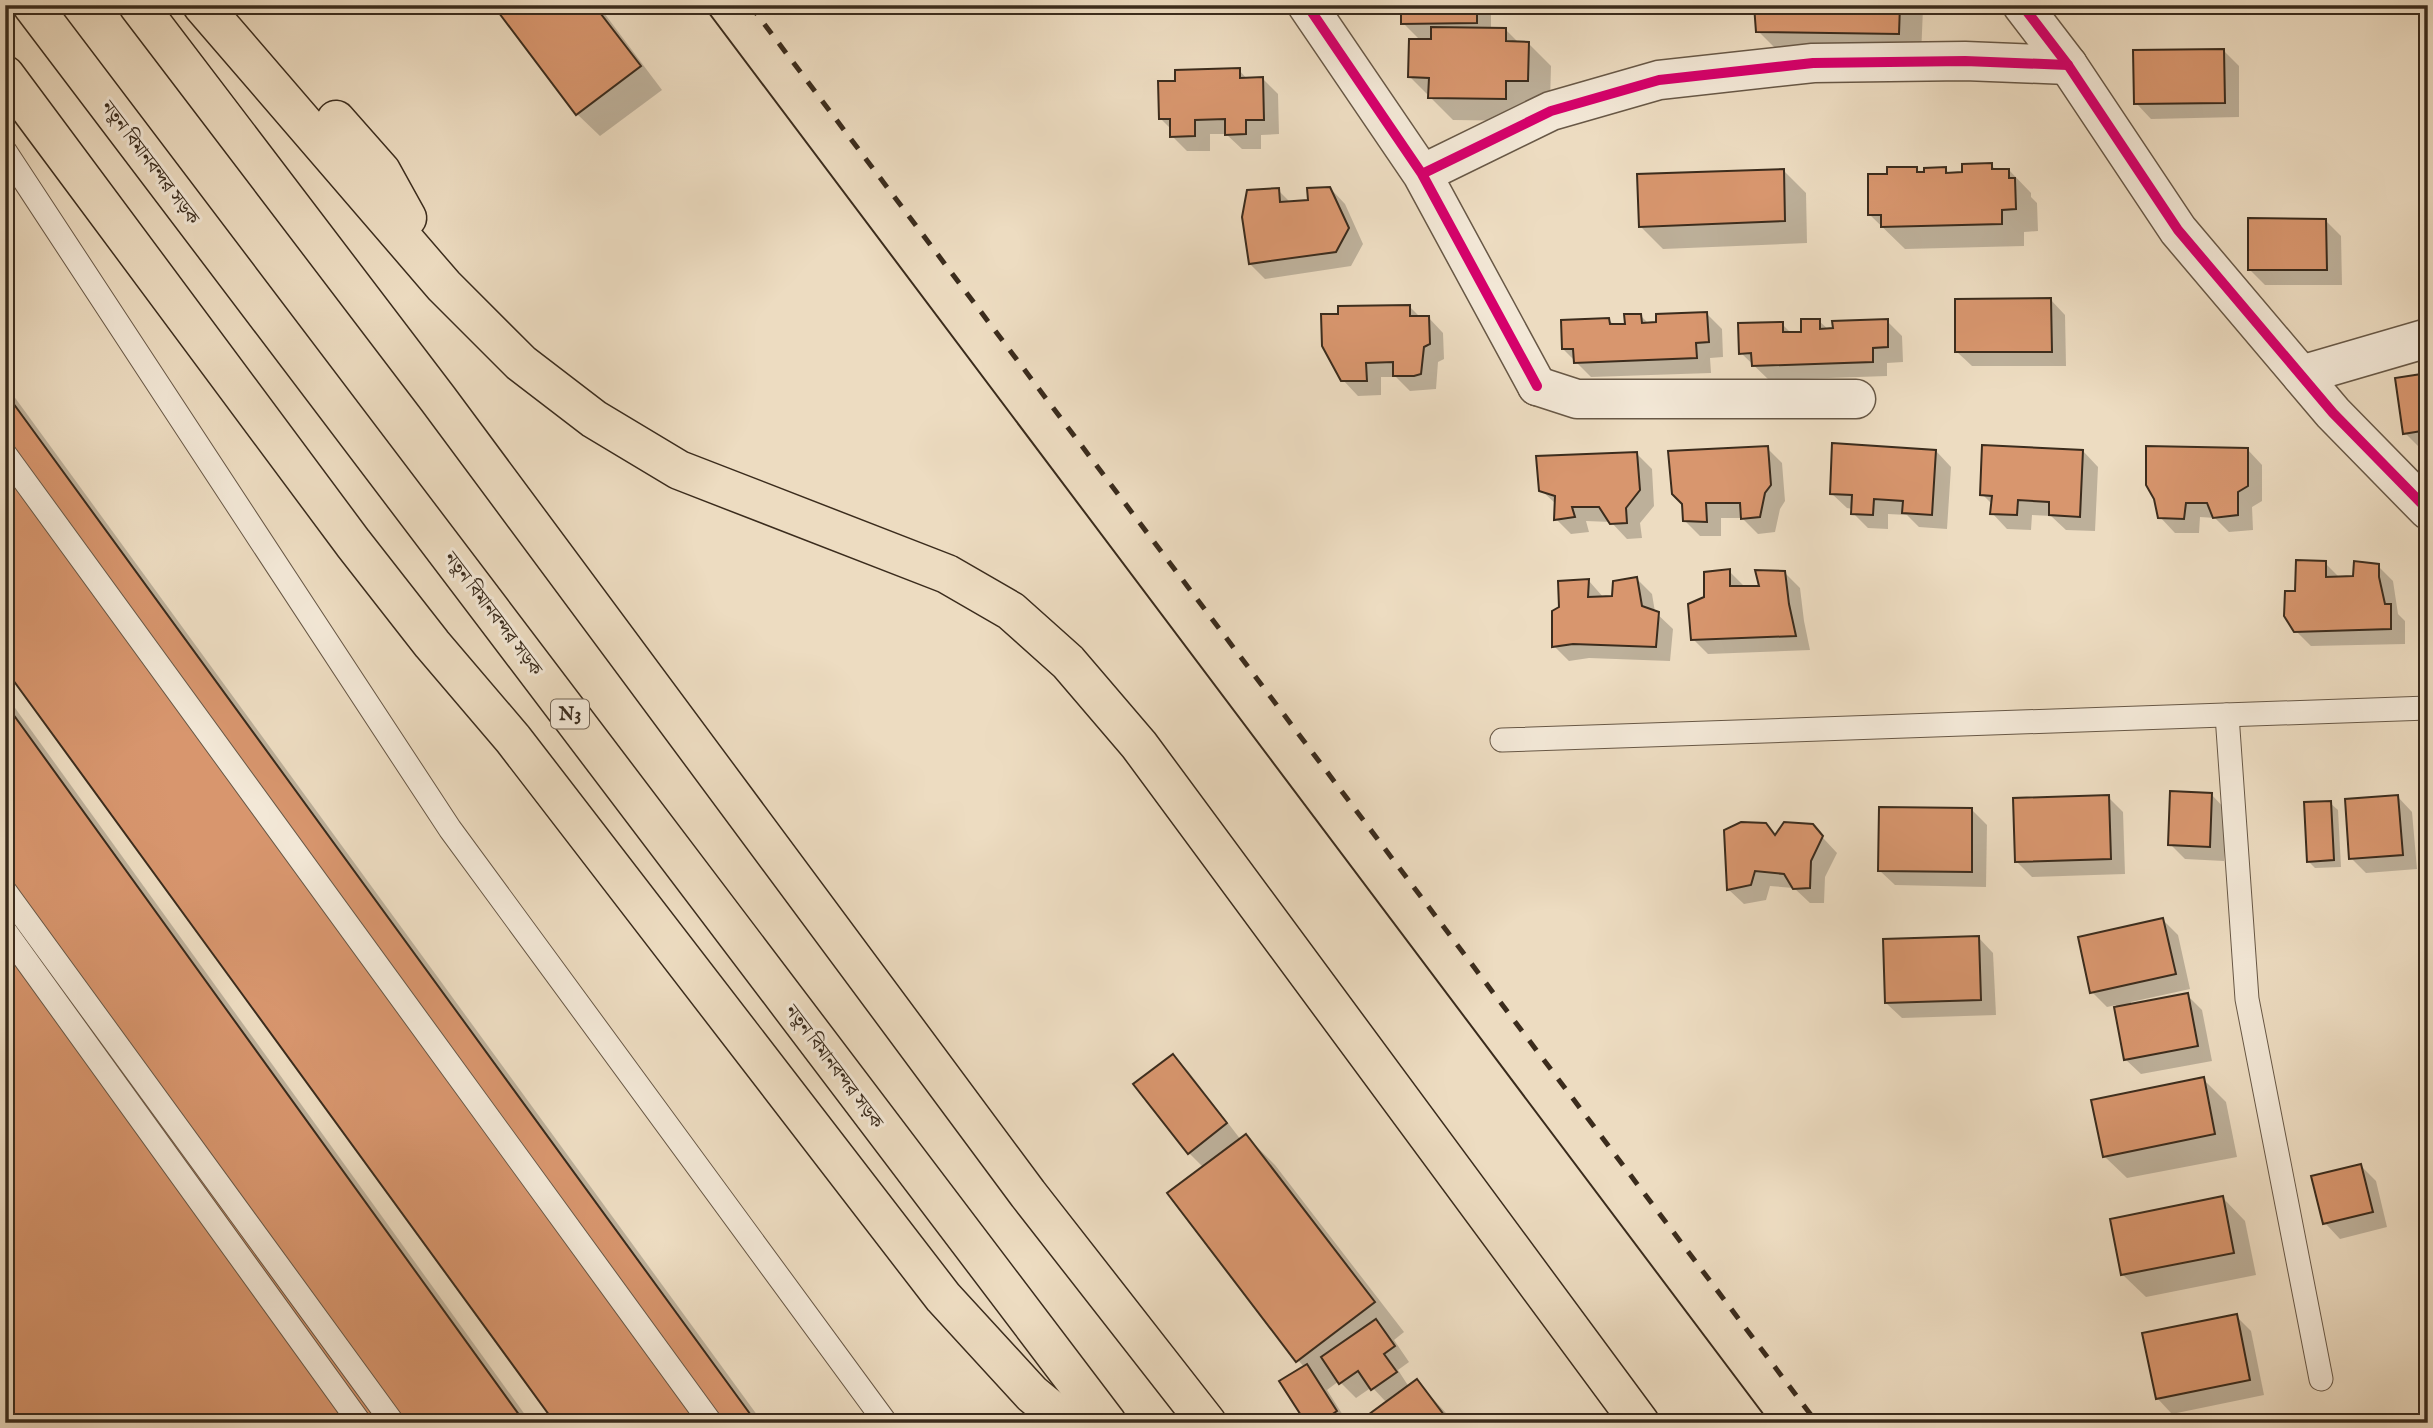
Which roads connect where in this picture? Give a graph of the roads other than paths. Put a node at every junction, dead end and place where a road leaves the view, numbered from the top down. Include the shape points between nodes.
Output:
1 (32, 5) edge
2 (138, 5) edge
3 (202, 5) edge
4 (236, 5) edge
5 (1307, 5) edge
6 (2022, 5) edge
7 (2068, 65) junction
8 (5, 75) edge
9 (5, 151) edge
10 (444, 286) junction
11 (2428, 338) edge
12 (1524, 362) junction
13 (2301, 375) junction
14 (1856, 399) dead end
15 (5, 453) edge
16 (2428, 510) edge
17 (2428, 708) edge
18 (2227, 715) junction
19 (1502, 740) dead end
20 (5, 891) edge
21 (5, 931) edge
22 (2321, 1380) dead end
23 (360, 1423) edge
24 (393, 1423) edge
25 (711, 1423) edge
26 (886, 1423) edge
27 (1068, 1423) edge
28 (1107, 1423) edge
29 (1207, 1423) edge
30 (1640, 1423) edge

1 - 28 highway, নতুন বিমানবন্দর সড়ক / N3
2 - 29 highway via 438,399 1028,1194
3 - 10 highway
4 - 10 highway via 381,171
5 - 12 street via 1422,174
6 - 7 street
7 - 12 street via 1812,63 1659,80 1550,111 1422,174
7 - 13 street via 2178,230
8 - 27 highway via 353,543 513,739 943,1297 1032,1394
9 - 26 lane via 450,829
10 - 30 highway via 521,363 594,419 679,470 947,573 1011,611 1068,662 1139,745
11 - 13 street
12 - 14 street via 1577,399
13 - 16 street
15 - 25 lane
17 - 18 lane
18 - 19 lane
18 - 22 lane via 2247,999
20 - 24 lane
21 - 23 lane

